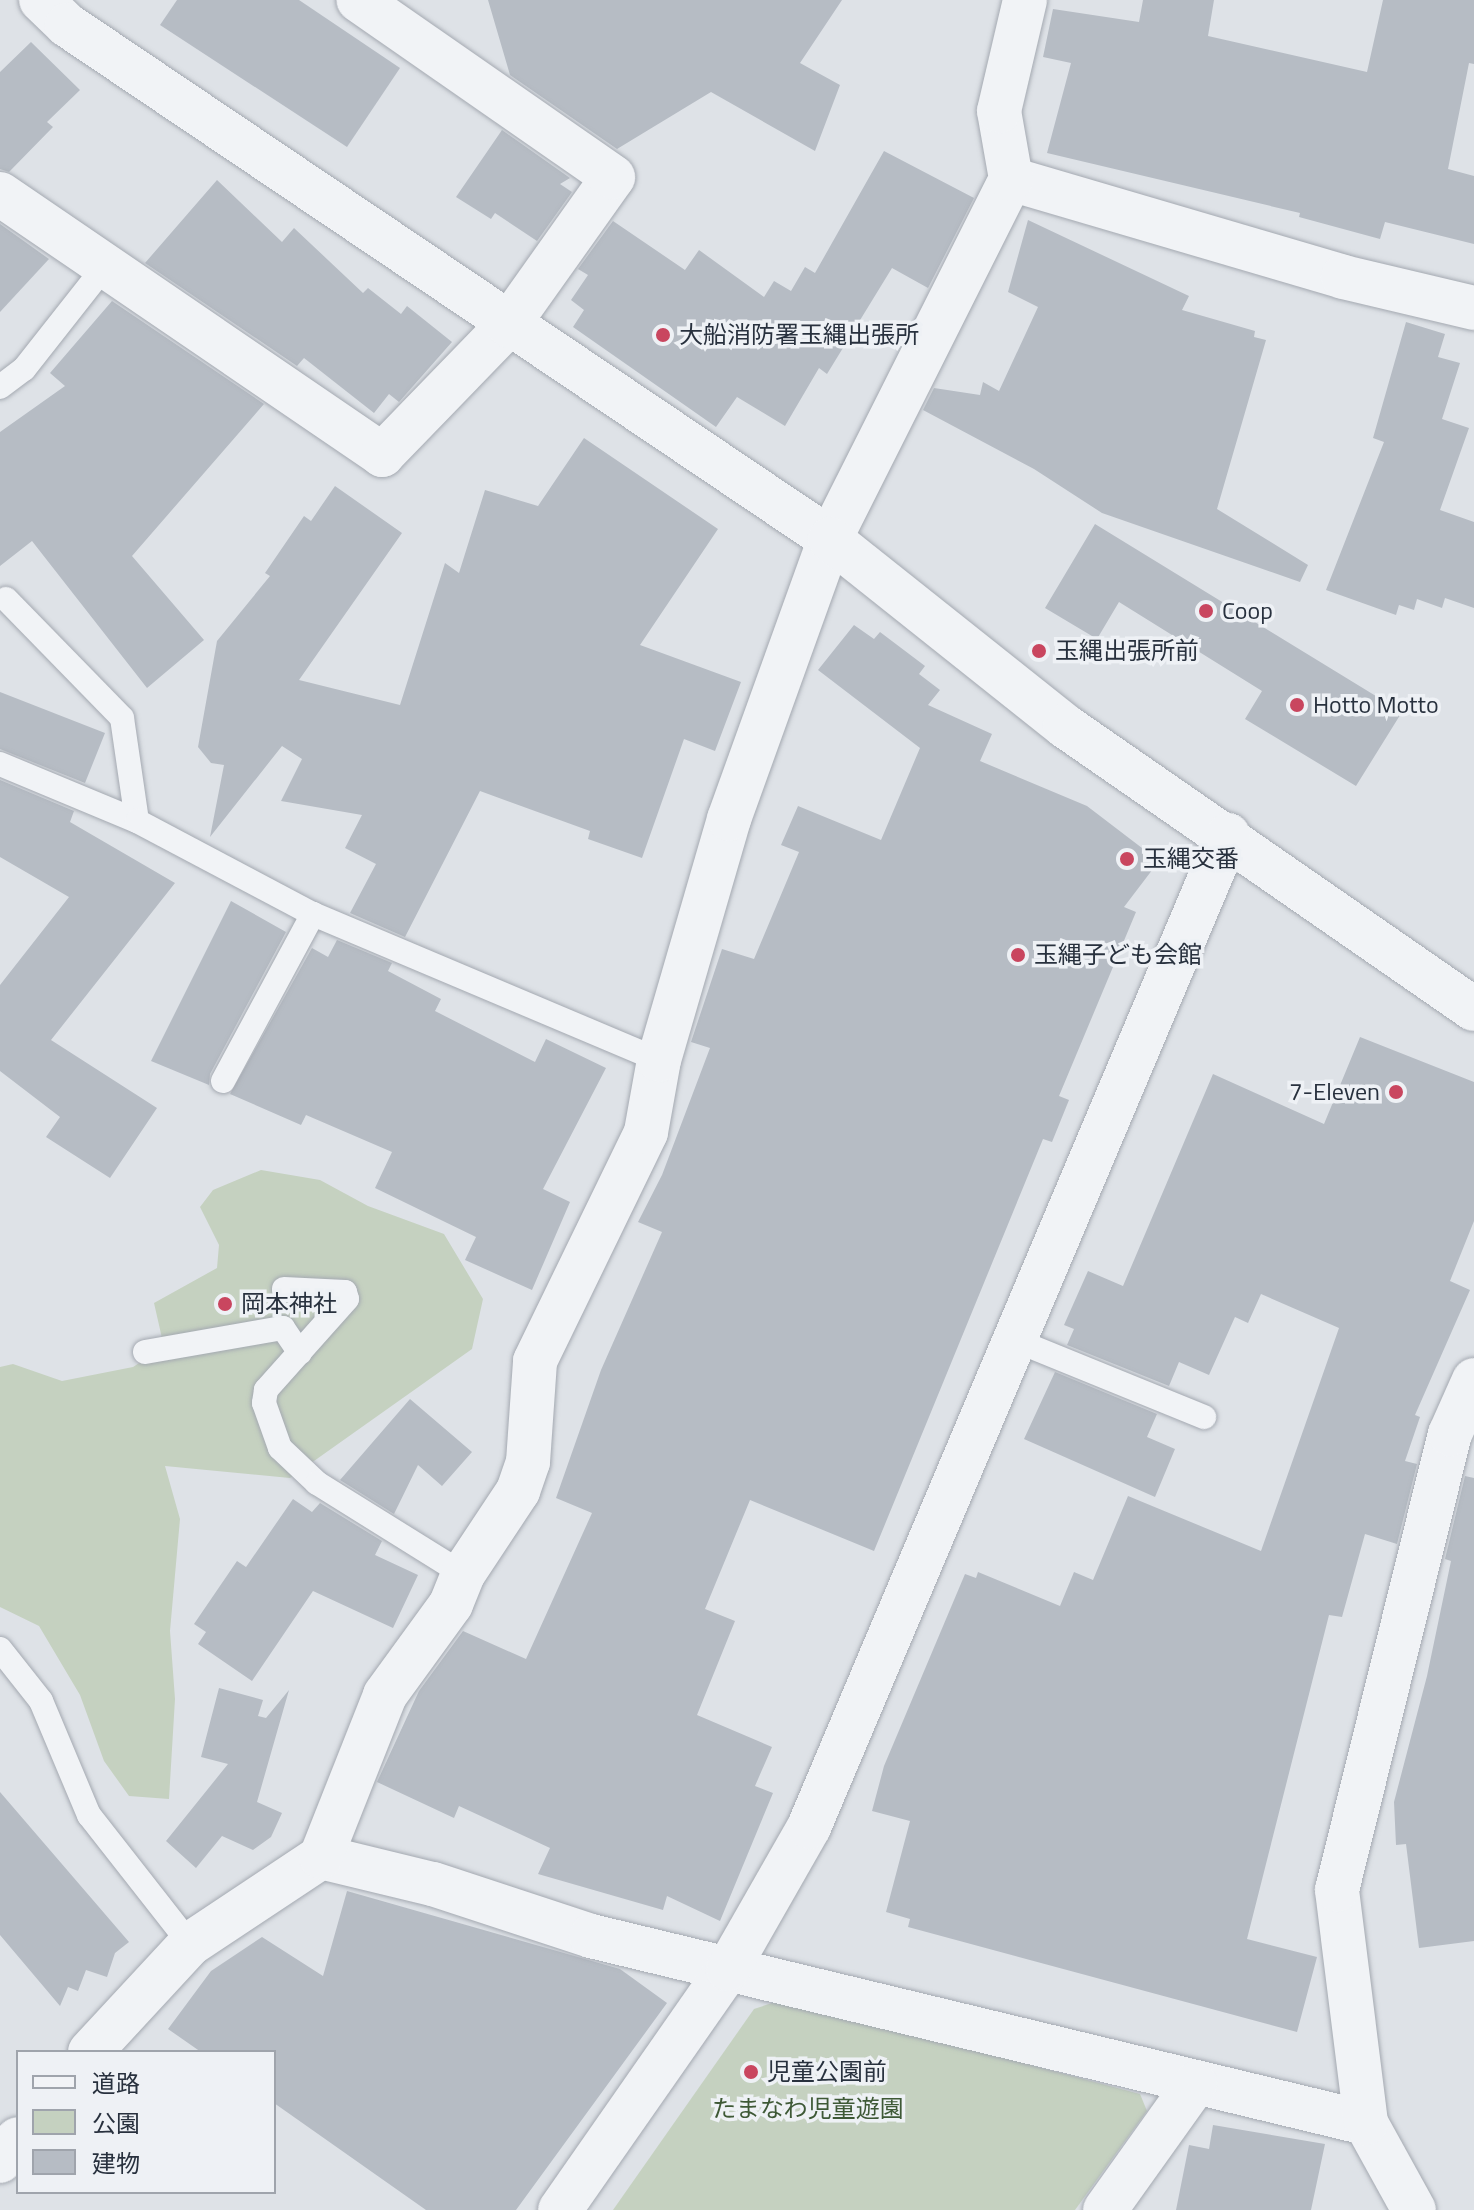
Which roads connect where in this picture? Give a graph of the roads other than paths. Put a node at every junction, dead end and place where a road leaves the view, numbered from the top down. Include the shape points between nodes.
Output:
1 (41, 0) edge
2 (358, 0) edge
3 (1025, 0) edge
4 (1011, 179) junction
5 (0, 194) edge
6 (105, 266) junction
7 (1474, 308) edge
8 (508, 325) junction
9 (0, 387) edge
10 (830, 539) junction
11 (6, 599) dead end
12 (0, 764) edge
13 (137, 821) junction
14 (1228, 835) junction
15 (313, 914) junction
16 (1474, 1009) edge
17 (659, 1060) junction
18 (223, 1081) dead end
19 (284, 1289) dead end
20 (1017, 1341) junction
21 (145, 1352) dead end
22 (300, 1353) junction
23 (1474, 1380) edge
24 (1204, 1417) dead end
25 (463, 1574) junction
26 (0, 1649) edge
27 (321, 1857) junction
28 (190, 1944) junction
29 (728, 1969) junction
30 (92, 2050) edge
31 (1195, 2084) junction
32 (1366, 2123) junction
33 (16, 2141) edge
34 (0, 2161) edge
35 (560, 2210) edge
36 (1105, 2210) edge
37 (1414, 2210) edge

1 - 8 street via 67,25
2 - 8 street via 613,177
3 - 4 street via 999,111
4 - 7 street via 1343,277
4 - 10 street
5 - 6 street
6 - 8 street via 382,455
6 - 9 lane via 24,369
8 - 10 street
10 - 14 street via 1065,726
10 - 17 street via 729,819
11 - 13 lane via 122,718
12 - 13 lane
13 - 15 lane
14 - 16 street
14 - 20 street
15 - 17 lane
15 - 18 lane
17 - 25 street via 646,1132 535,1361 528,1462 518,1491
19 - 22 lane via 345,1292 347,1299
20 - 24 lane
20 - 29 street via 809,1827
21 - 22 lane via 283,1328
22 - 25 lane via 266,1390 264,1403 280,1448 317,1483
23 - 32 street via 1450,1434 1337,1890
25 - 27 street via 451,1604 385,1695
26 - 28 lane via 41,1701 89,1815
27 - 28 street
27 - 29 street via 433,1884 591,1936
28 - 30 street
29 - 31 street
29 - 35 street
31 - 32 street
31 - 36 street
32 - 37 street
33 - 34 street

